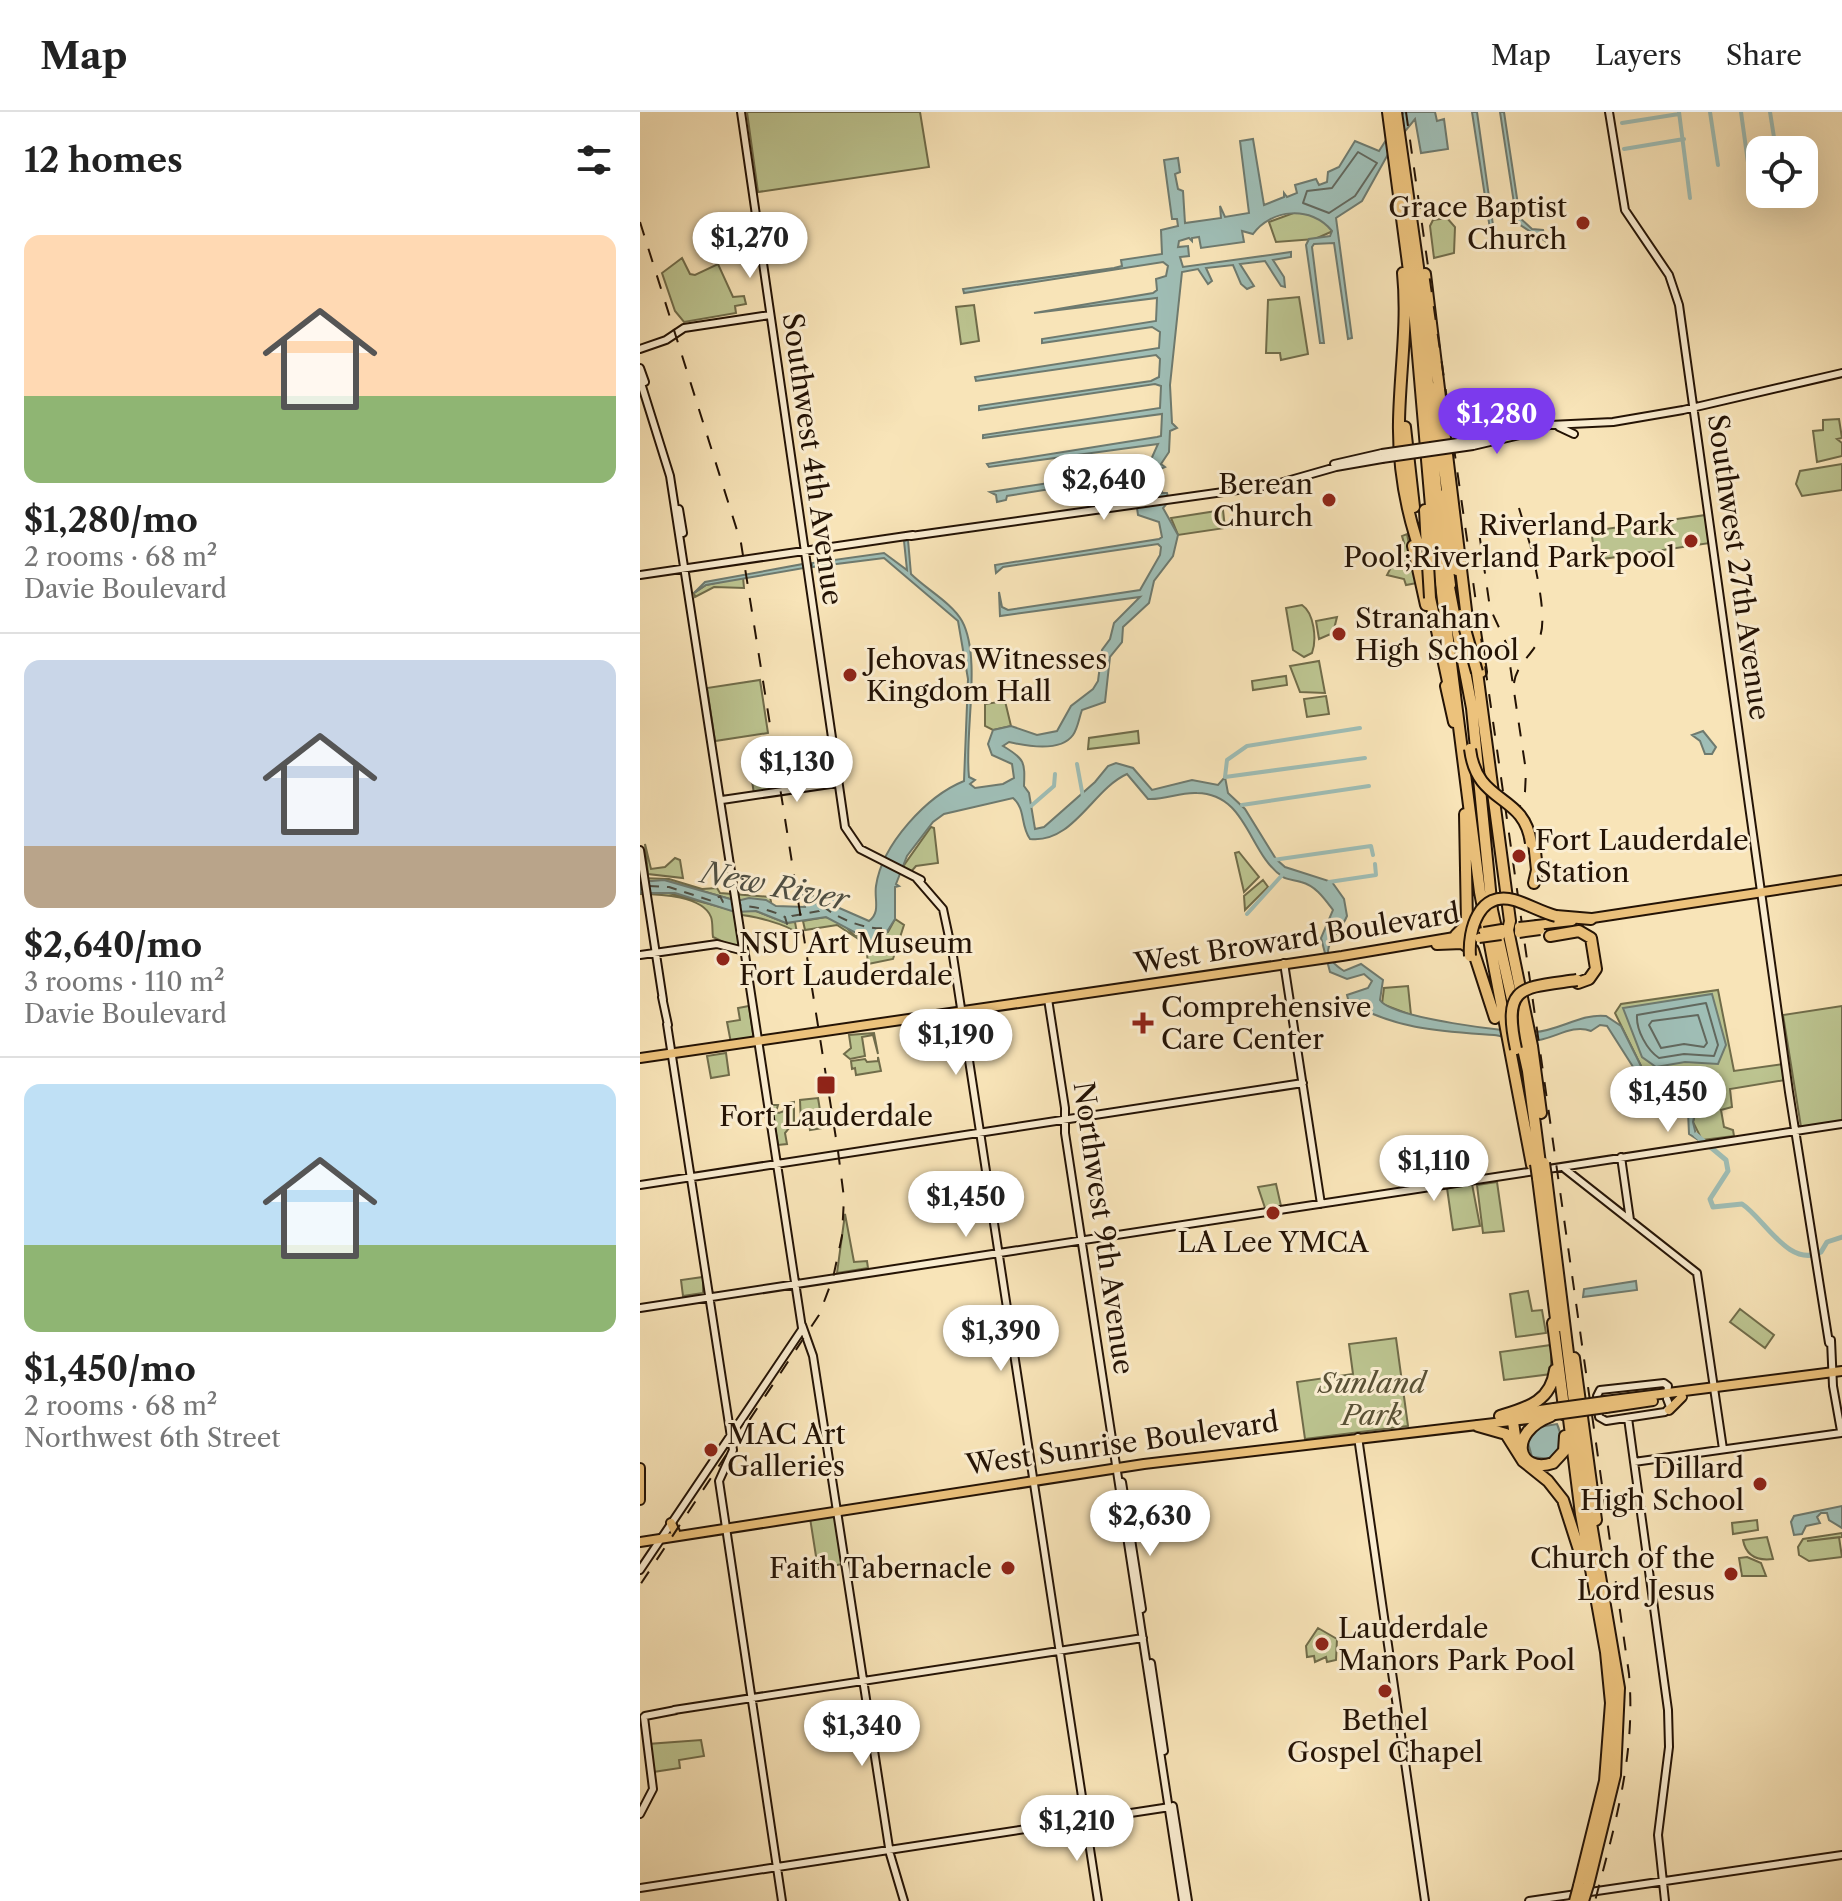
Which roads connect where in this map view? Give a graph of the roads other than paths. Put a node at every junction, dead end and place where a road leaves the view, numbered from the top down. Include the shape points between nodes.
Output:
1 (742, 112) edge
2 (1381, 112) edge
3 (1395, 112) edge
4 (1609, 112) edge
5 (1411, 223) junction
6 (1401, 254) junction
7 (1418, 267) junction
8 (1414, 309) junction
9 (1430, 312) junction
10 (771, 313) junction
11 (640, 347) edge
12 (640, 368) edge
13 (1842, 374) edge
14 (1824, 377) junction
15 (640, 380) edge
16 (1815, 382) junction
17 (1753, 392) junction
18 (1406, 398) junction
19 (1744, 398) junction
20 (1719, 401) junction
21 (1436, 407) junction
22 (1695, 407) junction
23 (1665, 413) junction
24 (1611, 424) junction
25 (1559, 427) junction
26 (1574, 434) dead end
27 (1424, 441) junction
28 (1472, 443) junction
29 (1438, 446) junction
30 (1407, 450) junction
31 (1382, 456) junction
32 (1405, 471) junction
33 (1283, 479) junction
34 (1276, 484) junction
35 (1261, 485) junction
36 (1459, 528) junction
37 (806, 550) junction
38 (686, 568) junction
39 (640, 575) edge
40 (1452, 605) junction
41 (1451, 627) junction
42 (1469, 635) junction
43 (1454, 679) junction
44 (1475, 709) junction
45 (1454, 722) junction
46 (1472, 748) junction
47 (837, 783) junction
48 (722, 800) junction
49 (640, 850) edge
50 (1501, 861) junction
51 (916, 879) junction
52 (1533, 883) dead end
53 (1838, 883) edge
54 (1762, 895) junction
55 (1468, 898) junction
56 (1696, 905) junction
57 (1591, 919) junction
58 (1538, 927) junction
59 (1509, 930) junction
60 (1476, 934) junction
61 (1568, 934) dead end
62 (1456, 935) junction
63 (1550, 936) dead end
64 (1437, 944) junction
65 (744, 951) junction
66 (656, 952) junction
67 (640, 955) edge
68 (953, 956) junction
69 (1339, 959) junction
70 (1285, 966) junction
71 (1202, 978) junction
72 (1577, 982) junction
73 (1048, 1001) junction
74 (962, 1014) junction
75 (1501, 1021) junction
76 (1523, 1031) junction
77 (758, 1043) junction
78 (1517, 1046) junction
79 (672, 1055) junction
80 (640, 1060) edge
81 (1303, 1083) junction
82 (1065, 1119) junction
83 (1842, 1125) edge
84 (980, 1132) junction
85 (1796, 1132) junction
86 (1621, 1158) junction
87 (1537, 1163) junction
88 (777, 1164) junction
89 (1568, 1170) junction
90 (691, 1177) junction
91 (1540, 1178) junction
92 (640, 1185) edge
93 (1321, 1203) junction
94 (1628, 1217) junction
95 (1081, 1238) junction
96 (998, 1251) junction
97 (796, 1283) junction
98 (1559, 1287) junction
99 (709, 1296) junction
100 (640, 1307) edge
101 (1553, 1324) junction
102 (802, 1331) junction
103 (1838, 1374) edge
104 (1715, 1390) junction
105 (1668, 1393) junction
106 (1683, 1395) junction
107 (1582, 1408) junction
108 (1556, 1410) junction
109 (1669, 1410) junction
110 (1524, 1413) junction
111 (1500, 1416) junction
112 (1628, 1418) junction
113 (728, 1419) junction
114 (1514, 1421) junction
115 (739, 1423) junction
116 (1478, 1426) junction
117 (1841, 1434) edge
118 (731, 1435) junction
119 (1358, 1437) junction
120 (1723, 1449) junction
121 (1518, 1453) junction
122 (1634, 1462) junction
123 (1117, 1466) junction
124 (640, 1468) edge
125 (1032, 1479) junction
126 (640, 1500) edge
127 (837, 1509) junction
128 (726, 1526) junction
129 (673, 1534) junction
130 (640, 1540) edge
131 (640, 1570) edge
132 (1593, 1600) junction
133 (1608, 1613) junction
134 (1144, 1638) junction
135 (1059, 1650) junction
136 (1609, 1674) junction
137 (863, 1681) junction
138 (753, 1698) junction
139 (1611, 1712) junction
140 (643, 1717) edge
141 (1619, 1747) junction
142 (1171, 1807) junction
143 (640, 1814) edge
144 (1085, 1820) junction
145 (890, 1851) junction
146 (1842, 1855) edge
147 (779, 1868) junction
148 (1662, 1882) junction
149 (1581, 1885) junction
150 (640, 1888) edge
151 (784, 1901) edge
152 (904, 1901) edge
153 (1098, 1901) edge
154 (1185, 1901) edge
155 (1425, 1901) edge
156 (1529, 1901) edge
157 (1577, 1901) edge
158 (1665, 1901) edge

1 - 10 street, Southwest 4th Avenue
2 - 6 highway
3 - 5 highway
3 - 41 highway via 1429,462
4 - 22 street, Southwest 27th Avenue via 1625,210 1677,294
5 - 7 highway
5 - 8 highway
5 - 9 highway
5 - 40 highway
6 - 18 highway via 1409,322
6 - 32 highway via 1405,311 1399,421
7 - 21 highway
7 - 29 highway
8 - 18 highway
8 - 27 highway
9 - 21 highway
9 - 36 highway
10 - 11 street via 686,323
10 - 37 street, Southwest 4th Avenue
12 - 38 street via 674,474
13 - 14 street
13 - 16 street
14 - 16 street
14 - 17 street
15 - 38 street via 670,472
16 - 19 street
17 - 19 street
17 - 20 street
18 - 30 highway
19 - 20 street
20 - 22 street
21 - 29 highway
22 - 23 street
22 - 54 street, Southwest 27th Avenue
23 - 24 street
23 - 24 street
24 - 25 street
24 - 28 street via 1554,424
25 - 26 street
25 - 28 street
27 - 43 highway
27 - 45 highway, bridge via 1430,598
28 - 29 street, bridge
29 - 30 street, bridge
29 - 42 highway
29 - 44 highway via 1448,570
29 - 50 highway, bridge via 1461,615 1477,672
30 - 31 street, bridge
30 - 32 highway
31 - 33 street
31 - 34 street
32 - 43 highway
32 - 45 highway via 1417,566
33 - 34 street
33 - 35 street
34 - 35 street
35 - 37 street
36 - 42 highway
36 - 50 highway via 1492,753
37 - 38 street
37 - 47 street, Southwest 4th Avenue
38 - 39 street
38 - 48 street
40 - 46 highway
40 - 76 highway via 1472,708 1491,903
41 - 46 highway
41 - 75 highway
42 - 44 highway
43 - 75 highway
44 - 76 highway via 1495,909
45 - 55 highway
46 - 52 highway, bridge via 1481,782 1524,816 1532,843
47 - 48 street
47 - 51 street, Southwest 4th Avenue via 848,836 873,857
48 - 65 street
49 - 66 street
50 - 59 highway
51 - 68 street via 943,909
51 - 68 street, Southwest 4th Avenue via 930,885 946,908
53 - 54 main road, West Broward Boulevard
54 - 56 main road, West Broward Boulevard
54 - 85 street, Southwest 27th Avenue
55 - 60 highway
55 - 62 highway via 1466,927
56 - 57 main road, West Broward Boulevard
56 - 58 main road, West Broward Boulevard
57 - 58 main road, West Broward Boulevard
57 - 75 highway, bridge via 1556,916 1512,899 1494,900 1482,908 1474,921 1470,956
58 - 59 main road, West Broward Boulevard, bridge
59 - 60 main road, West Broward Boulevard, bridge
59 - 76 highway
60 - 62 main road, West Broward Boulevard
60 - 64 main road, West Broward Boulevard
61 - 72 highway via 1583,934 1591,946 1592,971
62 - 69 main road, West Broward Boulevard
63 - 72 highway via 1578,931 1591,938 1596,967 1590,978
64 - 69 main road, West Broward Boulevard
64 - 75 highway via 1462,943 1472,949
65 - 66 street via 723,945
65 - 77 street
66 - 67 street
66 - 79 street
68 - 74 street
69 - 70 main road, West Broward Boulevard
70 - 71 main road, West Broward Boulevard
70 - 71 main road, West Broward Boulevard
70 - 81 street
71 - 73 main road, West Broward Boulevard
71 - 73 main road, West Broward Boulevard
72 - 78 highway, bridge via 1531,987 1517,997 1510,1014
73 - 74 main road, West Broward Boulevard
73 - 82 street, Northwest 9th Avenue
74 - 77 main road, West Broward Boulevard
74 - 84 street
75 - 78 highway
76 - 78 highway
77 - 79 main road, West Broward Boulevard
77 - 88 street
78 - 87 highway
78 - 87 highway
78 - 87 highway via 1526,1129
79 - 80 main road, West Broward Boulevard
79 - 90 street
81 - 82 street
81 - 93 street
82 - 84 street
82 - 95 street, Northwest 9th Avenue
83 - 85 street
84 - 88 street
84 - 96 street
85 - 86 street
85 - 103 street, Southwest 27th Avenue
86 - 89 street
86 - 93 street
86 - 94 street
87 - 91 highway, bridge
88 - 90 street
88 - 97 street
89 - 93 street
89 - 94 street
90 - 92 street
90 - 99 street
91 - 98 highway
91 - 101 highway
91 - 136 highway via 1577,1494
91 - 139 highway via 1583,1501 1612,1664
93 - 95 street
94 - 104 street via 1694,1268
95 - 96 street
95 - 123 street, Northwest 9th Avenue
96 - 97 street
96 - 125 street
97 - 99 street
97 - 102 street
98 - 107 highway
98 - 133 highway via 1586,1497
99 - 100 street
99 - 113 street
101 - 108 highway
101 - 111 highway via 1555,1373 1550,1389 1530,1407
102 - 115 street
102 - 127 street via 810,1343
103 - 104 main road, West Sunrise Boulevard
103 - 117 street, Southwest 27th Avenue
104 - 106 main road, West Sunrise Boulevard
104 - 120 street
105 - 106 main road, West Sunrise Boulevard
105 - 107 main road, West Sunrise Boulevard, bridge
105 - 109 street
105 - 112 street via 1660,1383 1598,1392 1601,1419
106 - 109 main road
107 - 108 main road, West Sunrise Boulevard, bridge
107 - 133 highway
108 - 108 highway via 1564,1451 1553,1463 1536,1465 1523,1453 1522,1436
108 - 110 main road, West Sunrise Boulevard
108 - 114 main road, West Sunrise Boulevard
108 - 132 highway
109 - 112 street
110 - 111 main road, West Sunrise Boulevard
110 - 114 highway
111 - 119 main road, West Sunrise Boulevard
112 - 122 street
113 - 115 street
113 - 118 street
114 - 116 main road, West Sunrise Boulevard
114 - 121 highway
115 - 118 street
116 - 119 main road, West Sunrise Boulevard
116 - 121 highway via 1502,1431
117 - 120 street
118 - 128 street via 733,1455 719,1481
118 - 129 street
119 - 123 main road, West Sunrise Boulevard
119 - 155 street
120 - 122 street
121 - 132 highway via 1567,1506
122 - 148 street via 1669,1716 1658,1835
123 - 125 main road, West Sunrise Boulevard
123 - 134 street, Northwest 9th Avenue
124 - 126 main road
125 - 127 main road, West Sunrise Boulevard
125 - 135 street
127 - 128 main road, West Sunrise Boulevard
127 - 137 street
128 - 129 main road, West Sunrise Boulevard
128 - 138 street
129 - 130 main road, West Sunrise Boulevard
129 - 131 street
132 - 139 highway
133 - 141 highway via 1619,1681
134 - 135 street
134 - 142 street, Northwest 9th Avenue
135 - 137 street
135 - 144 street
136 - 139 highway
136 - 149 highway via 1607,1767
137 - 138 street
137 - 145 street
138 - 140 street
138 - 147 street
139 - 141 highway
139 - 149 highway
140 - 143 street via 653,1789
141 - 149 highway via 1610,1804
142 - 144 street
142 - 154 street, Northwest 9th Avenue
144 - 145 street
144 - 153 street
145 - 147 street
145 - 152 street
146 - 148 street
147 - 150 street
147 - 151 street
148 - 156 street
148 - 158 street
149 - 157 highway, bridge

